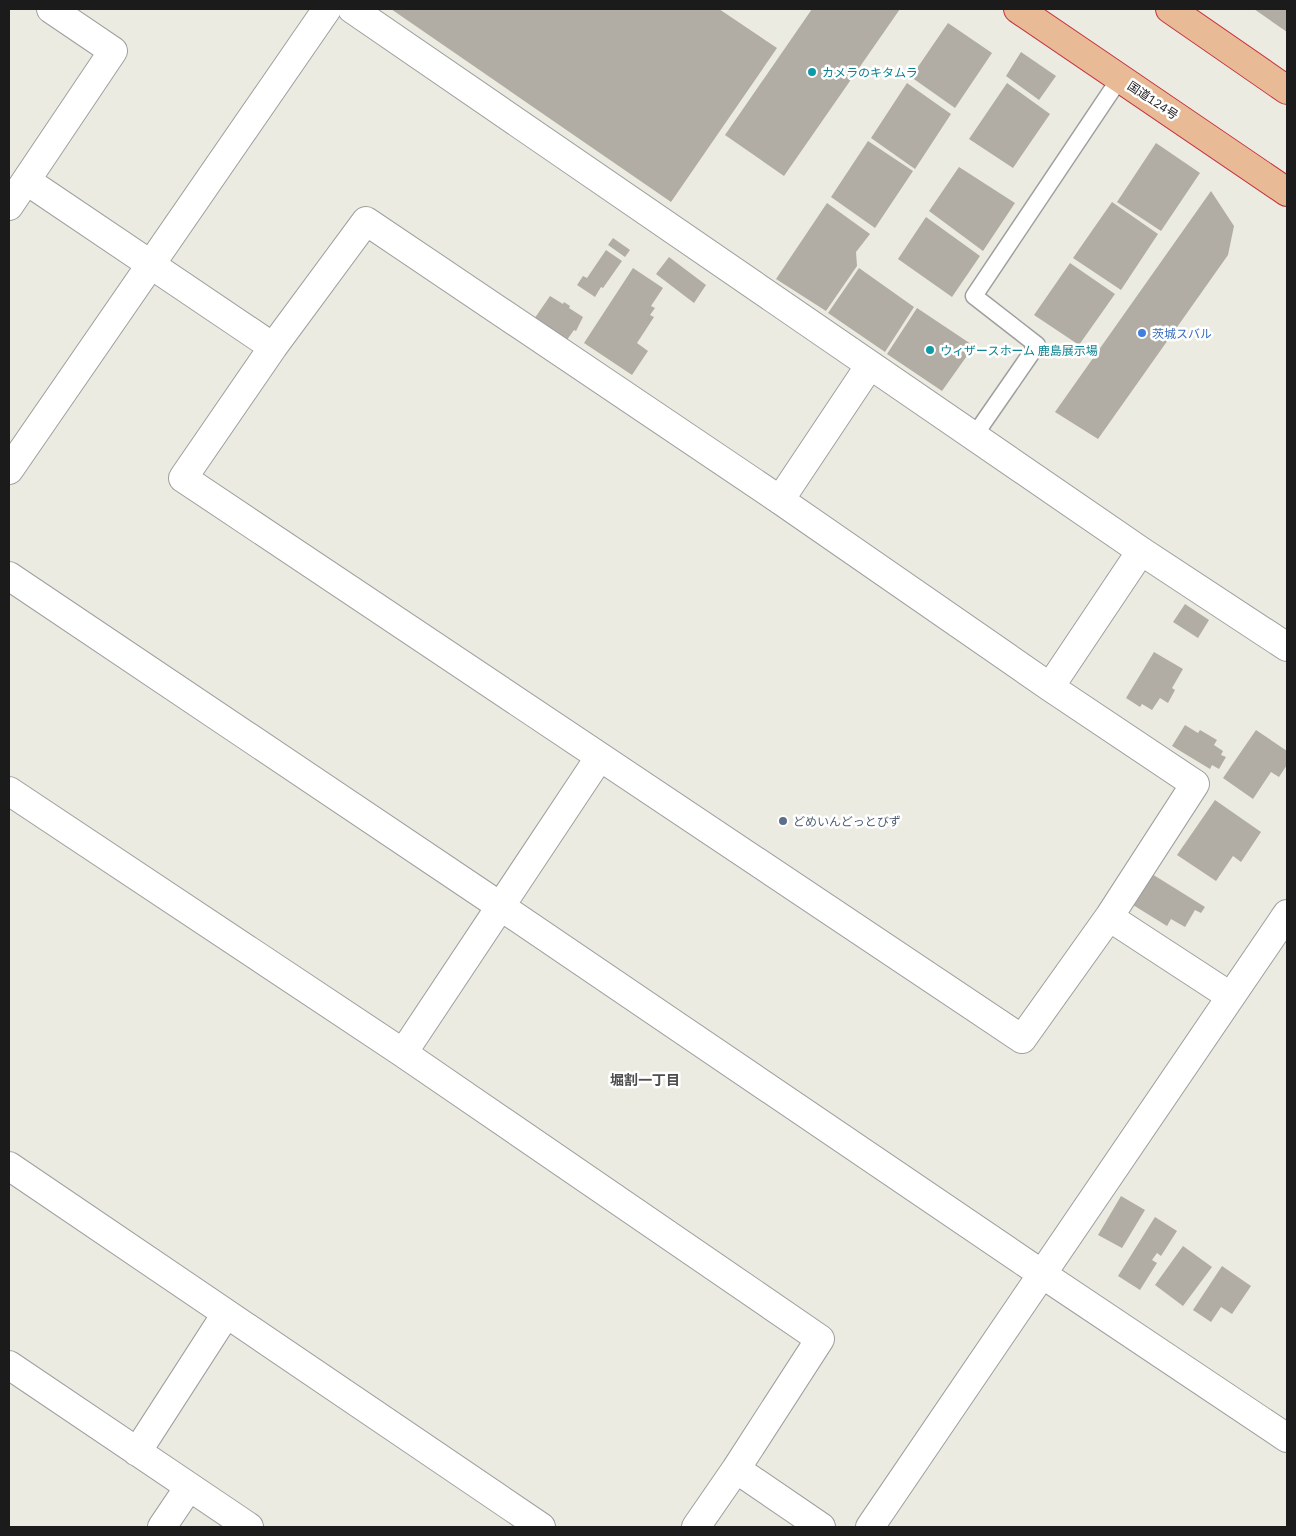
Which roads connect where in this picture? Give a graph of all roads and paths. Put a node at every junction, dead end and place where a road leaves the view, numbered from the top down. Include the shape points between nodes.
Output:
1 (51, 9) edge
2 (327, 9) edge
3 (352, 9) edge
4 (1018, 9) edge
5 (1170, 9) edge
6 (1120, 78) junction
7 (1287, 90) edge
8 (26, 181) junction
9 (1287, 192) edge
10 (9, 206) edge
11 (152, 265) junction
12 (273, 347) junction
13 (870, 365) junction
14 (974, 436) junction
15 (9, 470) edge
16 (780, 500) junction
17 (1141, 551) junction
18 (9, 576) edge
19 (1287, 647) edge
20 (1050, 687) junction
21 (600, 758) junction
22 (9, 791) edge
23 (500, 906) junction
24 (1287, 914) edge
25 (1109, 917) junction
26 (1230, 996) junction
27 (403, 1053) junction
28 (9, 1166) edge
29 (1042, 1274) junction
30 (226, 1314) junction
31 (9, 1365) edge
32 (1287, 1438) edge
33 (137, 1452) junction
34 (736, 1469) junction
35 (189, 1487) junction
36 (162, 1527) edge
37 (249, 1527) edge
38 (541, 1527) edge
39 (696, 1527) edge
40 (821, 1527) edge
41 (870, 1527) edge

1 - 8 street via 113,51
2 - 11 street
3 - 13 street
4 - 6 highway, 国道124号
5 - 7 highway
6 - 9 highway, 国道124号
6 - 14 lane via 974,296 1037,345
8 - 10 street
8 - 11 street
11 - 12 street
11 - 15 street
12 - 16 street via 366,221
12 - 21 street via 183,478
13 - 14 street
13 - 16 street
14 - 17 street
16 - 20 street
17 - 19 street
17 - 20 street
18 - 23 street
20 - 25 street via 1195,784
21 - 23 street
21 - 25 street via 1022,1040
22 - 27 street
23 - 27 street
23 - 29 street
24 - 26 street
25 - 26 street
26 - 29 street
27 - 34 street via 820,1339
28 - 30 street
29 - 32 street
29 - 41 street
30 - 33 street
30 - 38 street
31 - 33 street
33 - 35 street
34 - 39 street
34 - 40 street
35 - 36 street
35 - 37 street

